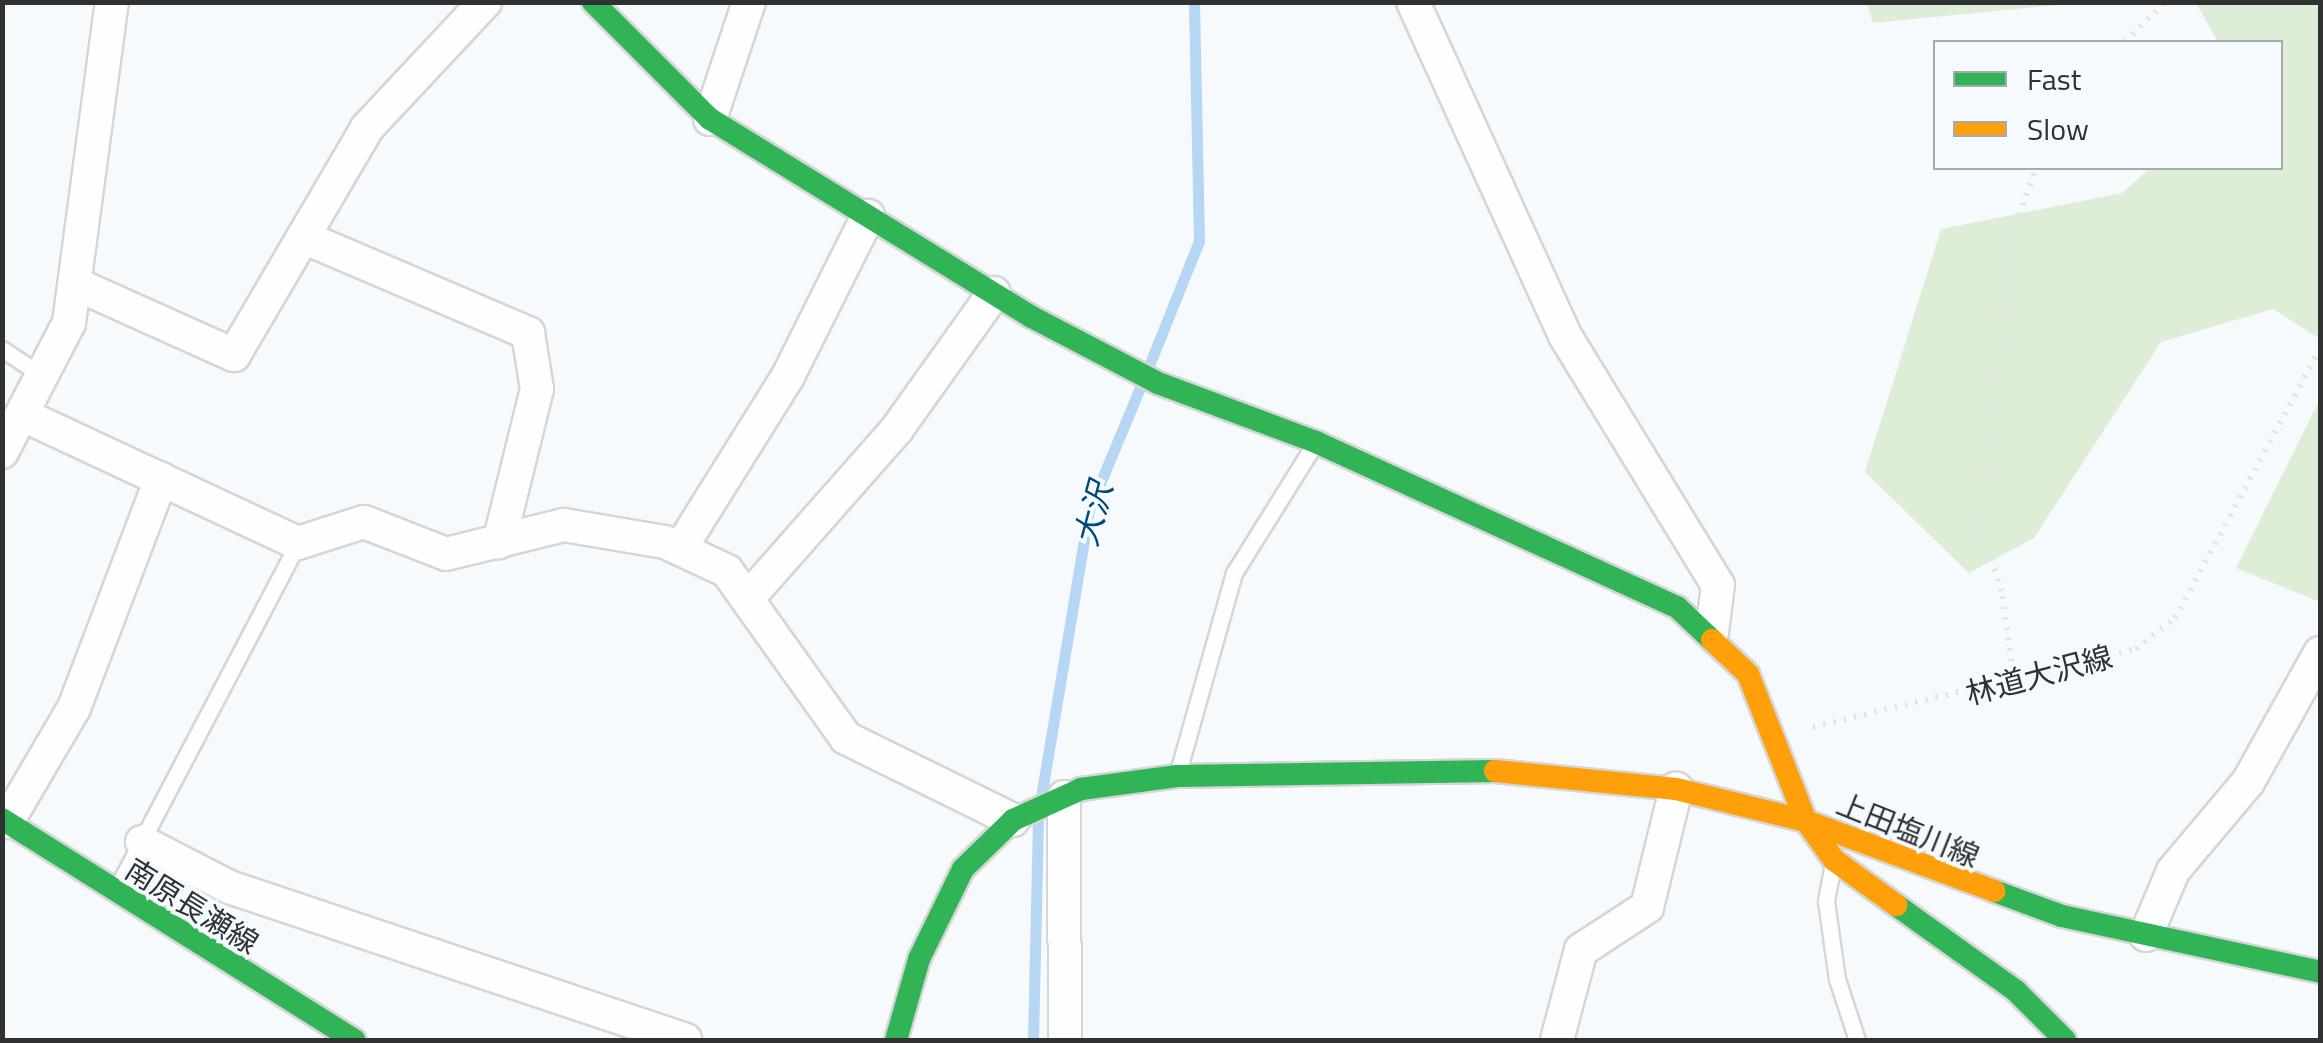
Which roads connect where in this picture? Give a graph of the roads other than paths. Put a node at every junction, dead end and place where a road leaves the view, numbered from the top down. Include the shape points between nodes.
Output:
1 (112, 2) edge
2 (485, 2) edge
3 (593, 2) edge
4 (749, 2) edge
5 (1413, 2) edge
6 (710, 119) junction
7 (868, 216) junction
8 (303, 237) junction
9 (78, 285) junction
10 (994, 294) junction
11 (2, 349) edge
12 (43, 376) junction
13 (23, 415) junction
14 (1316, 442) junction
15 (2, 452) edge
16 (160, 479) junction
17 (499, 542) junction
18 (298, 543) junction
19 (680, 549) junction
20 (750, 597) junction
21 (1712, 632) junction
22 (2320, 653) edge
23 (1176, 776) junction
24 (1676, 789) junction
25 (1064, 797) junction
26 (1014, 820) junction
27 (5, 821) edge
28 (1806, 821) junction
29 (142, 842) junction
30 (1834, 860) junction
31 (114, 894) junction
32 (2146, 934) junction
33 (2320, 972) edge
34 (354, 1040) edge
35 (685, 1040) edge
36 (896, 1040) edge
37 (1065, 1040) edge
38 (1557, 1040) edge
39 (1857, 1040) edge
40 (2065, 1040) edge

1 - 9 street
2 - 8 street via 366,128
3 - 6 street
4 - 6 street
5 - 21 street via 1564,334 1718,585
6 - 7 street
7 - 10 street
7 - 19 street via 788,376
8 - 9 street via 234,354
8 - 17 street via 528,333 537,388
9 - 12 street
10 - 14 street via 1158,383
10 - 20 street via 897,429
11 - 12 lane
12 - 13 street
13 - 15 street
13 - 16 street
14 - 21 street via 1677,607
14 - 23 lane via 1234,573
16 - 18 street
16 - 27 street via 74,708
17 - 18 street via 446,554 364,522
17 - 19 street via 564,524
18 - 29 lane
19 - 20 street via 726,571
20 - 26 street via 846,738
21 - 28 street via 1748,674
22 - 32 street via 2248,782 2173,871
23 - 24 street via 1466,768
23 - 25 street
24 - 28 street
24 - 38 street via 1647,907 1581,950
25 - 26 street
25 - 37 street
26 - 36 street via 963,869 919,959
27 - 31 street, 南原長瀬線
28 - 30 street, 上田塩川線
28 - 32 street, 上田塩川線 via 1978,892
29 - 31 lane
29 - 35 street via 229,887
30 - 39 lane via 1826,901 1834,960
30 - 40 street, 上田塩川線 via 2016,990
31 - 34 street, 南原長瀬線
32 - 33 street, 上田塩川線

